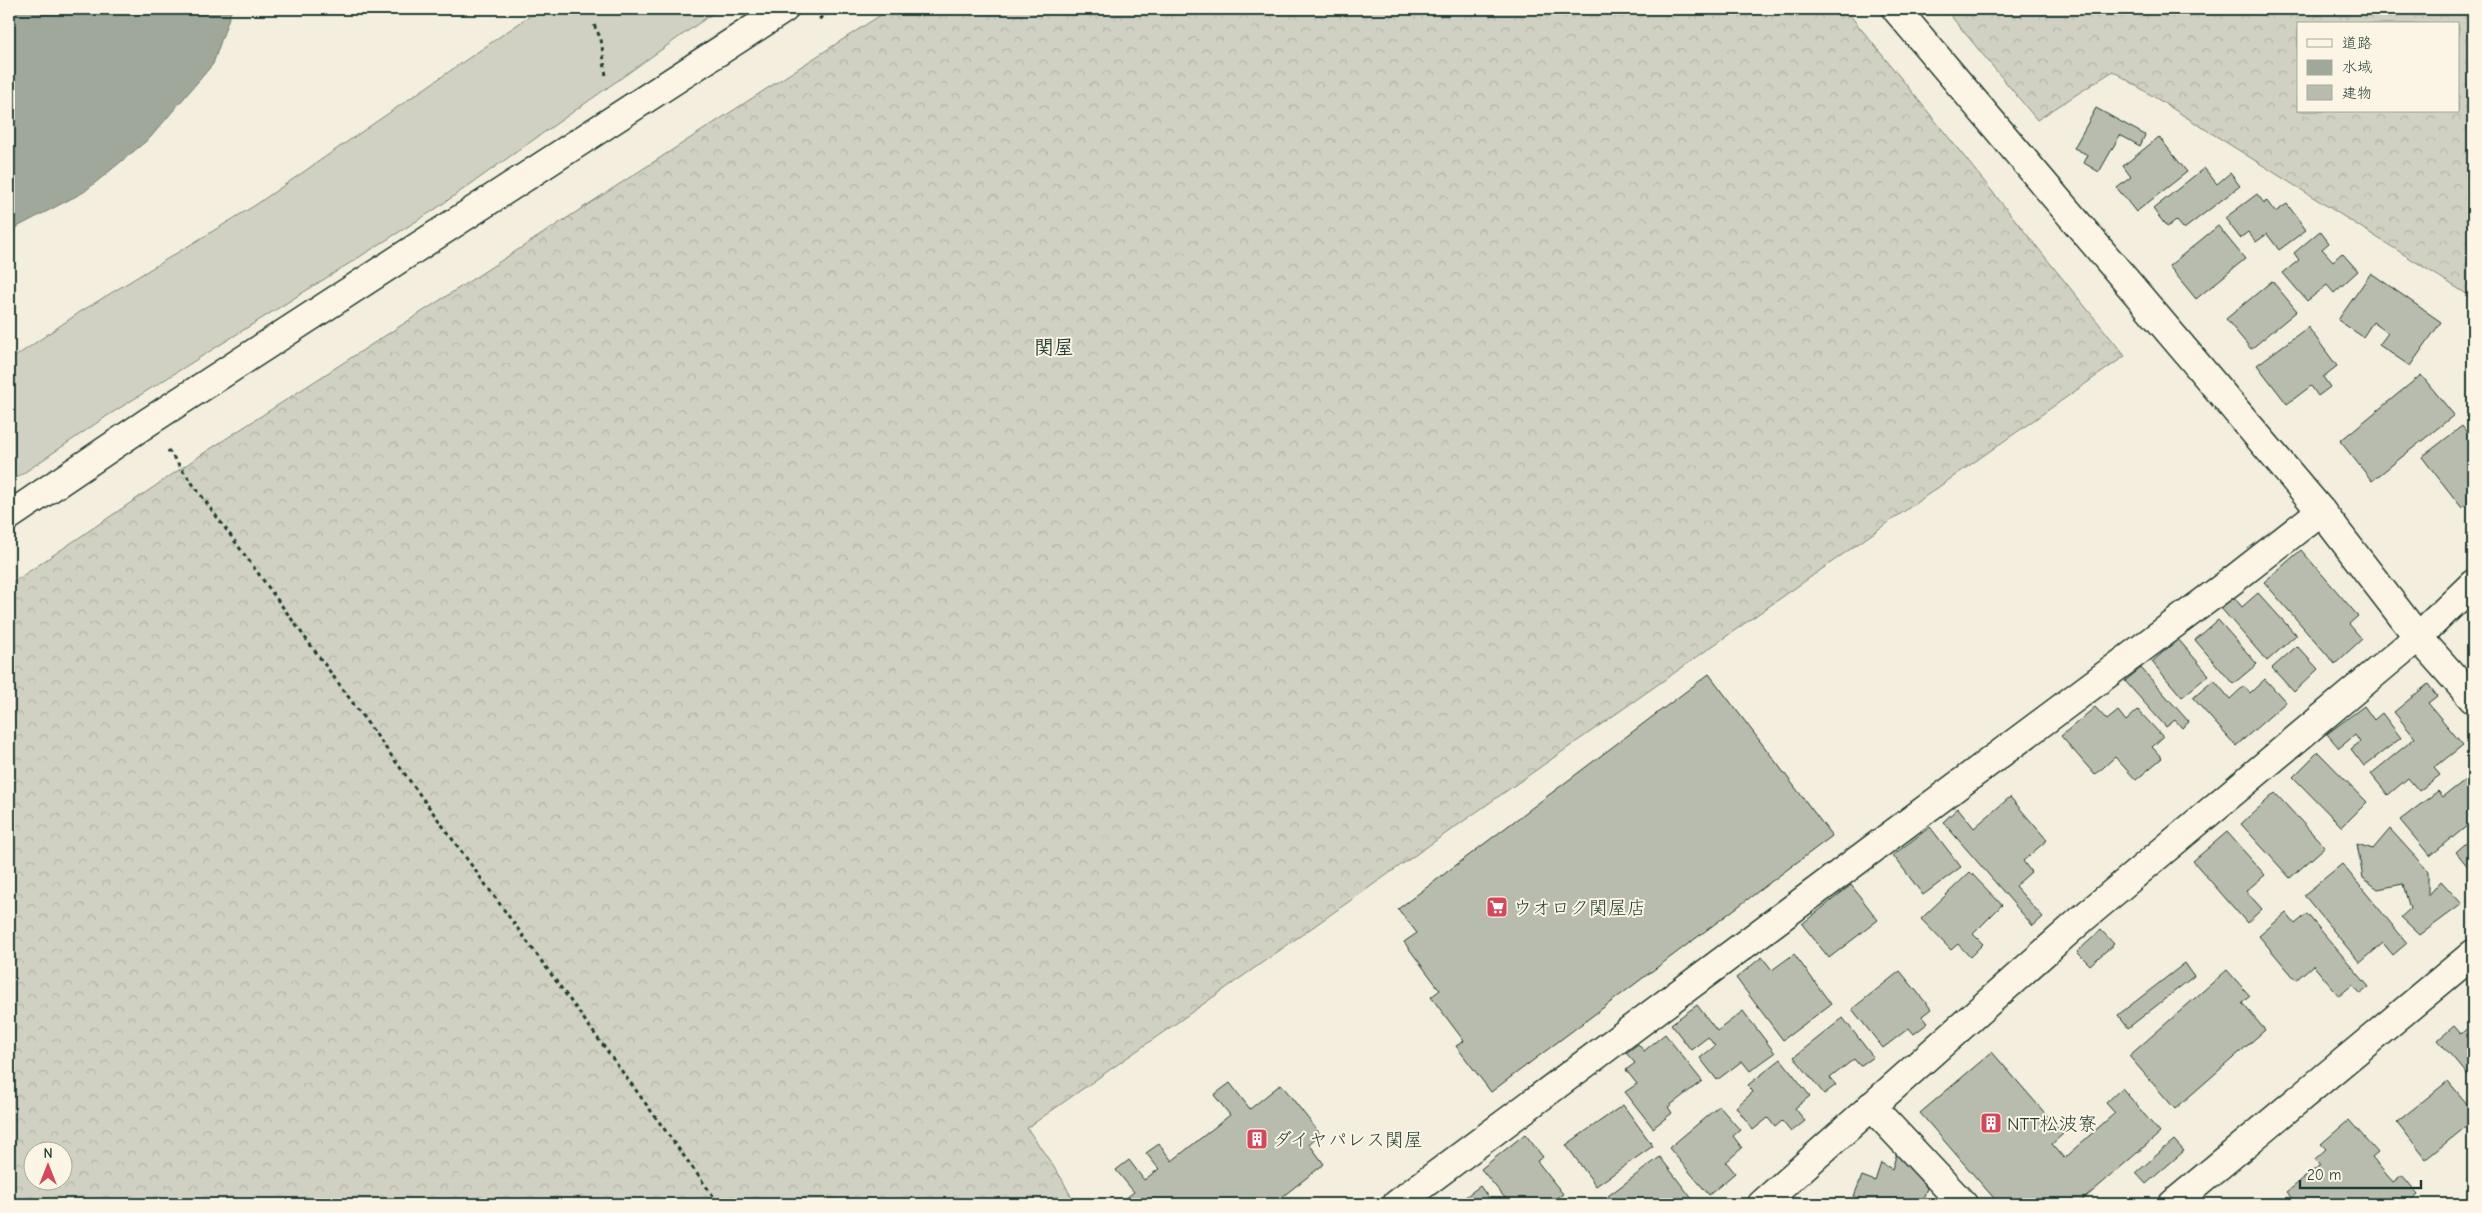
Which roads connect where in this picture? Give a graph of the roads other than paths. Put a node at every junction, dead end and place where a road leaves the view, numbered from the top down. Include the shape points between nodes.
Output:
1 (784, 9) edge
2 (1896, 9) edge
3 (2321, 511) junction
4 (9, 516) edge
5 (2473, 584) edge
6 (2418, 636) junction
7 (2473, 699) edge
8 (2473, 954) edge
9 (1872, 1106) junction
10 (1953, 1201) edge
11 (1397, 1204) edge
12 (1762, 1204) edge
13 (2174, 1204) edge

1 - 4 street via 148,422
2 - 3 street
3 - 6 street
3 - 11 street
5 - 6 street
6 - 7 street
6 - 9 street via 2082,919
8 - 13 street
9 - 10 street
9 - 12 street

